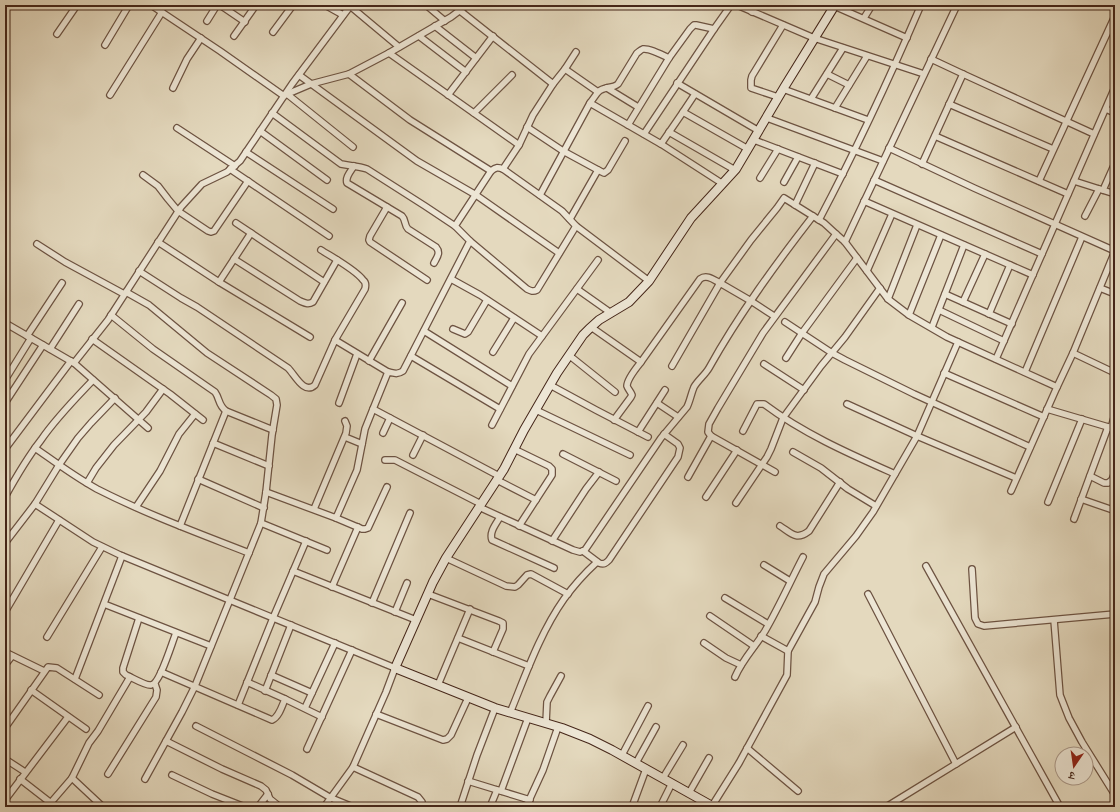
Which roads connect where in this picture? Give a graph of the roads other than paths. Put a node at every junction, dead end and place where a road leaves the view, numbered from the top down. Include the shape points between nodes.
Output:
1 (77, 5) edge
2 (129, 5) edge
3 (151, 5) edge
4 (218, 5) edge
5 (256, 5) edge
6 (293, 5) edge
7 (325, 5) edge
8 (350, 5) edge
9 (426, 5) edge
10 (467, 5) edge
11 (731, 5) edge
12 (737, 5) edge
13 (756, 5) edge
14 (834, 5) edge
15 (872, 5) edge
16 (921, 5) edge
17 (957, 5) edge
18 (459, 10) junction
19 (162, 12) junction
20 (752, 12) junction
21 (343, 15) junction
22 (1115, 16) edge
23 (864, 18) junction
24 (445, 20) junction
25 (207, 21) dead end
26 (245, 22) junction
27 (783, 25) junction
28 (435, 26) junction
29 (714, 30) junction
30 (273, 32) dead end
31 (57, 34) dead end
32 (234, 36) dead end
33 (419, 36) junction
34 (493, 36) junction
35 (201, 38) junction
36 (814, 38) junction
37 (907, 38) junction
38 (105, 45) dead end
39 (399, 47) junction
40 (843, 48) junction
41 (576, 52) dead end
42 (389, 53) junction
43 (867, 56) junction
44 (476, 58) junction
45 (669, 58) junction
46 (931, 58) junction
47 (894, 65) junction
48 (565, 69) junction
49 (466, 72) junction
50 (349, 74) junction
51 (827, 74) junction
52 (924, 74) junction
53 (963, 74) junction
54 (299, 75) junction
55 (512, 75) dead end
56 (311, 84) junction
57 (553, 84) junction
58 (677, 84) junction
59 (849, 85) junction
60 (1115, 87) edge
61 (173, 88) dead end
62 (607, 88) junction
63 (783, 89) junction
64 (598, 92) junction
65 (695, 94) junction
66 (110, 95) dead end
67 (285, 95) junction
68 (448, 95) junction
69 (778, 97) junction
70 (811, 99) junction
71 (590, 103) junction
72 (949, 104) junction
73 (638, 107) junction
74 (834, 108) junction
75 (1106, 109) junction
76 (684, 112) junction
77 (272, 113) junction
78 (474, 113) junction
79 (1115, 113) edge
80 (767, 118) junction
81 (868, 120) junction
82 (1066, 121) junction
83 (628, 125) junction
84 (527, 127) junction
85 (177, 128) dead end
86 (759, 131) junction
87 (260, 132) junction
88 (669, 132) junction
89 (644, 134) junction
90 (1094, 134) junction
91 (935, 136) junction
92 (754, 140) junction
93 (625, 141) dead end
94 (661, 144) junction
95 (519, 145) junction
96 (353, 147) dead end
97 (889, 148) junction
98 (748, 149) junction
99 (778, 149) junction
100 (1053, 149) junction
101 (564, 150) junction
102 (854, 150) junction
103 (246, 152) junction
104 (798, 157) junction
105 (883, 161) junction
106 (814, 163) junction
107 (1115, 163) edge
108 (922, 164) junction
109 (354, 166) junction
110 (232, 167) junction
111 (503, 169) junction
112 (598, 170) junction
113 (735, 170) junction
114 (491, 171) junction
115 (843, 174) junction
116 (143, 175) dead end
117 (760, 178) dead end
118 (327, 180) dead end
119 (874, 180) junction
120 (248, 181) junction
121 (1038, 181) junction
122 (1074, 181) junction
123 (784, 182) dead end
124 (723, 184) junction
125 (1101, 189) junction
126 (1068, 194) junction
127 (1115, 194) edge
128 (476, 195) junction
129 (540, 195) junction
130 (864, 201) junction
131 (794, 205) junction
132 (386, 207) junction
133 (333, 209) dead end
134 (178, 211) junction
135 (892, 214) junction
136 (813, 216) junction
137 (1085, 216) dead end
138 (570, 219) junction
139 (819, 220) junction
140 (236, 223) dead end
141 (917, 225) junction
142 (1055, 225) junction
143 (455, 226) junction
144 (576, 226) junction
145 (251, 233) junction
146 (836, 234) junction
147 (941, 235) junction
148 (329, 236) dead end
149 (1082, 237) junction
150 (470, 241) junction
151 (158, 242) junction
152 (845, 242) junction
153 (37, 244) dead end
154 (964, 245) junction
155 (321, 250) dead end
156 (1115, 251) edge
157 (559, 253) junction
158 (985, 254) junction
159 (1042, 254) junction
160 (857, 258) junction
161 (234, 259) junction
162 (337, 260) junction
163 (598, 260) dead end
164 (434, 263) dead end
165 (1010, 265) junction
166 (139, 271) junction
167 (867, 271) junction
168 (1033, 275) junction
169 (451, 279) junction
170 (427, 280) dead end
171 (649, 281) junction
172 (219, 282) junction
173 (324, 282) junction
174 (62, 283) dead end
175 (720, 283) junction
176 (880, 288) junction
177 (1100, 288) junction
178 (577, 289) junction
179 (125, 293) junction
180 (945, 294) junction
181 (1115, 294) edge
182 (888, 299) junction
183 (487, 300) junction
184 (751, 301) junction
185 (963, 302) junction
186 (402, 303) dead end
187 (79, 304) dead end
188 (939, 310) junction
189 (610, 313) junction
190 (989, 314) junction
191 (111, 315) junction
192 (910, 315) junction
193 (774, 316) junction
194 (514, 318) junction
195 (785, 322) dead end
196 (5, 323) edge
197 (1012, 324) junction
198 (591, 326) junction
199 (932, 328) junction
200 (453, 329) dead end
201 (424, 331) junction
202 (802, 333) junction
203 (542, 336) junction
204 (29, 337) junction
205 (310, 337) dead end
206 (92, 339) junction
207 (335, 340) junction
208 (1004, 341) junction
209 (958, 342) junction
210 (43, 345) junction
211 (50, 349) junction
212 (493, 352) dead end
213 (832, 353) junction
214 (1073, 353) junction
215 (357, 354) junction
216 (411, 356) junction
217 (570, 356) junction
218 (786, 358) dead end
219 (996, 359) junction
220 (369, 361) junction
221 (73, 362) junction
222 (641, 362) junction
223 (764, 364) dead end
224 (672, 366) dead end
225 (388, 372) junction
226 (1025, 372) junction
227 (944, 373) junction
228 (1115, 373) edge
229 (5, 380) edge
230 (93, 380) junction
231 (550, 385) junction
232 (512, 386) junction
233 (1057, 387) junction
234 (163, 389) junction
235 (666, 390) dead end
236 (804, 390) junction
237 (614, 392) dead end
238 (114, 398) junction
239 (932, 402) junction
240 (5, 403) edge
241 (657, 403) junction
242 (339, 404) dead end
243 (847, 404) dead end
244 (373, 409) junction
245 (500, 409) junction
246 (1047, 409) junction
247 (226, 410) junction
248 (536, 410) junction
249 (195, 414) junction
250 (1115, 414) edge
251 (678, 417) junction
252 (1044, 417) junction
253 (390, 418) junction
254 (783, 418) junction
255 (1082, 419) junction
256 (139, 420) junction
257 (203, 420) dead end
258 (614, 420) junction
259 (345, 421) dead end
260 (492, 425) dead end
261 (148, 428) dead end
262 (1111, 428) edge
263 (272, 430) junction
264 (743, 431) dead end
265 (383, 432) dead end
266 (638, 432) junction
267 (664, 434) junction
268 (423, 435) junction
269 (711, 436) junction
270 (918, 436) junction
271 (648, 437) dead end
272 (345, 438) junction
273 (213, 443) junction
274 (362, 444) junction
275 (1030, 447) junction
276 (35, 448) junction
277 (5, 449) edge
278 (514, 449) junction
279 (737, 450) junction
280 (793, 452) dead end
281 (563, 454) dead end
282 (414, 455) dead end
283 (630, 455) dead end
284 (385, 460) dead end
285 (762, 464) junction
286 (59, 465) junction
287 (269, 466) junction
288 (599, 472) junction
289 (775, 472) dead end
290 (1115, 472) edge
291 (895, 474) junction
292 (1090, 476) junction
293 (688, 477) dead end
294 (498, 478) junction
295 (1016, 478) junction
296 (198, 479) junction
297 (616, 481) dead end
298 (840, 482) junction
299 (87, 483) junction
300 (386, 487) dead end
301 (1011, 491) dead end
302 (266, 492) junction
303 (5, 497) edge
304 (706, 497) dead end
305 (1081, 499) junction
306 (536, 500) junction
307 (1048, 502) dead end
308 (736, 503) dead end
309 (35, 504) junction
310 (480, 505) junction
311 (876, 506) junction
312 (136, 507) junction
313 (264, 508) junction
314 (314, 509) junction
315 (1115, 510) edge
316 (410, 512) dead end
317 (500, 517) junction
318 (336, 518) junction
319 (1074, 519) dead end
320 (59, 520) junction
321 (261, 523) junction
322 (180, 526) junction
323 (519, 526) junction
324 (780, 526) dead end
325 (358, 527) junction
326 (306, 541) junction
327 (552, 541) junction
328 (5, 543) edge
329 (102, 547) junction
330 (327, 550) dead end
331 (583, 551) junction
332 (249, 553) junction
333 (122, 556) junction
334 (803, 557) dead end
335 (446, 558) junction
336 (597, 562) junction
337 (764, 565) dead end
338 (926, 566) dead end
339 (554, 568) dead end
340 (972, 569) dead end
341 (293, 571) junction
342 (790, 581) junction
343 (407, 583) dead end
344 (332, 587) junction
345 (428, 594) junction
346 (568, 594) junction
347 (868, 594) dead end
348 (725, 598) dead end
349 (230, 600) junction
350 (372, 603) junction
351 (104, 604) junction
352 (470, 609) junction
353 (5, 612) edge
354 (394, 612) junction
355 (1115, 614) edge
356 (710, 616) dead end
357 (139, 618) junction
358 (273, 618) junction
359 (416, 620) junction
360 (1054, 620) junction
361 (768, 624) junction
362 (291, 625) junction
363 (176, 633) junction
364 (761, 636) junction
365 (47, 637) dead end
366 (458, 638) junction
367 (335, 643) junction
368 (704, 643) dead end
369 (211, 646) junction
370 (754, 646) junction
371 (352, 650) junction
372 (788, 651) junction
373 (5, 652) edge
374 (494, 652) junction
375 (12, 656) junction
376 (740, 664) junction
377 (5, 665) edge
378 (529, 666) junction
379 (395, 668) junction
380 (44, 672) junction
381 (161, 672) junction
382 (271, 675) junction
383 (561, 676) dead end
384 (130, 677) junction
385 (735, 677) dead end
386 (75, 679) junction
387 (247, 682) junction
388 (155, 684) junction
389 (195, 686) junction
390 (438, 686) junction
391 (31, 690) junction
392 (265, 691) junction
393 (312, 693) junction
394 (99, 695) dead end
395 (468, 698) junction
396 (285, 699) junction
397 (238, 705) junction
398 (648, 706) dead end
399 (305, 708) junction
400 (495, 708) junction
401 (510, 713) junction
402 (376, 714) junction
403 (68, 717) junction
404 (322, 717) junction
405 (528, 718) junction
406 (546, 723) junction
407 (196, 726) dead end
408 (558, 727) junction
409 (656, 727) dead end
410 (1016, 727) junction
411 (5, 728) edge
412 (86, 729) dead end
413 (166, 741) junction
414 (683, 745) dead end
415 (747, 748) junction
416 (307, 749) dead end
417 (622, 755) junction
418 (709, 758) dead end
419 (5, 759) edge
420 (636, 763) junction
421 (956, 764) junction
422 (353, 767) junction
423 (646, 769) junction
424 (25, 772) junction
425 (108, 774) dead end
426 (172, 775) dead end
427 (72, 778) junction
428 (663, 778) junction
429 (20, 779) junction
430 (145, 779) dead end
431 (468, 780) junction
432 (672, 784) junction
433 (499, 790) junction
434 (798, 791) dead end
435 (689, 793) junction
436 (268, 794) junction
437 (1115, 795) edge
438 (331, 798) junction
439 (5, 800) edge
440 (530, 800) junction
441 (49, 805) edge
442 (711, 806) edge
443 (56, 807) edge
444 (103, 807) edge
445 (245, 807) edge
446 (258, 807) edge
447 (280, 807) edge
448 (324, 807) edge
449 (353, 807) edge
450 (422, 807) edge
451 (460, 807) edge
452 (490, 807) edge
453 (526, 807) edge
454 (632, 807) edge
455 (660, 807) edge
456 (886, 807) edge
457 (1060, 807) edge

1 - 31 street
2 - 38 street
3 - 19 street
4 - 25 street
4 - 26 street
5 - 26 street
6 - 30 street
7 - 21 street
8 - 21 street
8 - 39 street
9 - 24 street
10 - 18 street
11 - 29 street
12 - 20 street
13 - 20 street
14 - 23 street
14 - 36 street
15 - 23 street
16 - 37 street
17 - 46 street
18 - 24 street
18 - 34 street
19 - 35 street
19 - 66 street
20 - 27 street
21 - 54 street
22 - 82 street
23 - 37 street
24 - 28 street
26 - 32 street
27 - 36 street
27 - 69 street via 752,76 750,85 755,90
28 - 33 street
28 - 44 street
29 - 45 street via 694,25
29 - 58 street
33 - 39 street
33 - 49 street
34 - 44 street
34 - 57 street
35 - 61 street
35 - 67 street
36 - 40 street
36 - 63 street
37 - 47 street
39 - 42 street
40 - 43 street
40 - 51 street
41 - 48 street
42 - 50 street
42 - 68 street
43 - 47 street
43 - 59 street
44 - 49 street
45 - 62 street via 649,50 640,50 618,84
45 - 73 street
46 - 52 street
46 - 53 street
47 - 52 street
47 - 81 street
48 - 57 street
48 - 64 street
49 - 68 street
50 - 56 street
50 - 114 street via 410,120
51 - 59 street
51 - 70 street
52 - 97 street
53 - 72 street
53 - 82 street
54 - 56 street
54 - 67 street
55 - 78 street
56 - 67 street
56 - 128 street via 417,161
57 - 84 street
58 - 65 street
58 - 89 street
59 - 74 street
60 - 75 street
62 - 64 street
62 - 73 street
63 - 69 street
63 - 70 street
64 - 71 street
65 - 76 street
65 - 86 street
67 - 77 street
67 - 96 street
68 - 78 street
69 - 80 street
70 - 74 street
71 - 83 street
71 - 101 street
72 - 91 street
72 - 100 street
73 - 83 street
74 - 81 street
75 - 79 street
75 - 90 street
76 - 88 street
76 - 98 street
77 - 87 street
77 - 109 street via 341,164
78 - 95 street
80 - 86 street
80 - 102 street
81 - 102 street
82 - 90 street
82 - 100 street
83 - 89 street
84 - 95 street
84 - 101 street
85 - 110 street
86 - 92 street
87 - 103 street
87 - 118 street
88 - 94 street
88 - 113 street
89 - 94 street
90 - 122 street
91 - 108 street
91 - 121 street
92 - 98 street
92 - 99 street
93 - 112 street via 608,170
94 - 124 street
95 - 111 street
97 - 105 street
97 - 108 street
98 - 113 street
99 - 104 street
99 - 117 street
100 - 121 street
101 - 112 street
101 - 129 street
102 - 105 street
102 - 115 street
103 - 110 street
103 - 133 street
104 - 106 street
104 - 123 street
105 - 119 street
106 - 115 street
106 - 131 street
107 - 125 street
108 - 142 street
109 - 132 street via 347,177 347,183
109 - 143 street via 367,169
110 - 120 street
110 - 134 street via 202,184
111 - 114 street via 499,167
111 - 129 street
112 - 138 street
113 - 124 street
114 - 128 street
115 - 139 street
116 - 134 street via 158,186
119 - 130 street
119 - 159 street
120 - 134 street via 214,231 208,231
120 - 148 street
121 - 126 street
122 - 125 street
122 - 126 street
124 - 171 street via 691,218
125 - 127 street
125 - 137 street
126 - 142 street
128 - 143 street
128 - 157 street
129 - 138 street
130 - 135 street
130 - 152 street
131 - 136 street
131 - 175 street via 784,198
132 - 164 street via 402,216 408,229 436,247 439,252
132 - 170 street via 370,236 370,242
134 - 151 street
135 - 141 street
135 - 167 street
136 - 139 street
136 - 184 street
138 - 144 street
139 - 146 street
140 - 145 street
141 - 147 street
141 - 182 street
142 - 149 street
142 - 159 street
143 - 150 street
144 - 157 street
144 - 171 street
145 - 161 street
145 - 173 street
146 - 152 street
146 - 193 street
147 - 154 street
147 - 192 street
149 - 156 street
149 - 226 street
150 - 157 street via 534,292
150 - 169 street
151 - 166 street
151 - 172 street
152 - 160 street
153 - 179 street via 65,262
154 - 158 street
154 - 180 street
155 - 162 street
156 - 177 street
158 - 165 street
158 - 185 street
159 - 168 street
160 - 167 street
160 - 202 street
161 - 172 street
161 - 173 street via 305,304 313,302
162 - 173 street
162 - 207 street via 358,274 366,285
163 - 178 street
165 - 168 street
165 - 190 street
166 - 179 street
166 - 207 street via 288,368 306,388 315,385
167 - 176 street
168 - 197 street
169 - 183 street
169 - 201 street
171 - 189 street via 629,302
172 - 205 street
174 - 204 street
175 - 184 street
175 - 222 street via 708,277 700,279
175 - 224 street
176 - 182 street
176 - 213 street
177 - 181 street
177 - 214 street
178 - 189 street
178 - 203 street
179 - 191 street
179 - 263 street via 149,305 207,353 276,399
180 - 185 street
180 - 188 street
182 - 192 street
183 - 194 street
183 - 200 street via 468,332 465,334
184 - 193 street
184 - 251 street via 706,374 694,387 687,408
185 - 190 street
186 - 220 street
187 - 211 street
188 - 199 street
188 - 208 street
189 - 198 street
190 - 197 street
191 - 206 street
191 - 247 street via 153,349 215,392 220,405
192 - 199 street
193 - 269 street via 709,424 708,432
194 - 203 street
194 - 212 street
195 - 202 street
196 - 204 street
197 - 208 street
198 - 217 street
198 - 222 street
199 - 209 street
201 - 216 street
201 - 232 street
202 - 213 street
202 - 218 street
203 - 232 street
204 - 210 street
204 - 229 street
206 - 221 street
206 - 234 street
207 - 215 street
208 - 219 street
209 - 219 street
209 - 227 street
210 - 211 street
210 - 240 street
211 - 221 street
213 - 236 street
213 - 239 street
214 - 228 street
214 - 233 street
215 - 220 street
215 - 242 street
216 - 225 street via 399,374
216 - 245 street
217 - 231 street
217 - 237 street
219 - 226 street
220 - 225 street
221 - 230 street
221 - 277 street
222 - 258 street via 627,386 632,395
223 - 236 street
225 - 244 street
226 - 233 street
227 - 239 street
227 - 252 street
230 - 238 street
230 - 276 street via 56,420
231 - 248 street
231 - 258 street
232 - 245 street
233 - 246 street
234 - 249 street
234 - 256 street
235 - 241 street
236 - 254 street
238 - 256 street
238 - 286 street via 78,438
239 - 270 street
239 - 275 street
241 - 251 street
241 - 266 street
243 - 270 street
244 - 253 street
244 - 274 street via 364,429
245 - 260 street
246 - 252 street
246 - 255 street
247 - 263 street
247 - 273 street
248 - 278 street
248 - 283 street
249 - 257 street
249 - 312 street via 179,434 160,471
250 - 262 street
251 - 267 street
252 - 275 street
253 - 265 street
253 - 268 street
254 - 264 street via 764,404 757,404
254 - 285 street via 772,449
254 - 291 street via 837,448
255 - 262 street
255 - 307 street
256 - 261 street
256 - 299 street via 114,445
258 - 266 street
259 - 272 street
262 - 292 street
263 - 287 street
266 - 271 street
267 - 331 street
267 - 336 street via 678,444 678,457 609,560 602,564
268 - 282 street
268 - 294 street
269 - 279 street
269 - 293 street
270 - 291 street
270 - 295 street
272 - 274 street
272 - 314 street
273 - 287 street
273 - 296 street
274 - 318 street via 357,470
275 - 295 street
276 - 286 street
276 - 303 street
278 - 294 street
278 - 306 street via 552,469 552,475
279 - 285 street
279 - 304 street
280 - 298 street
281 - 288 street
284 - 310 street via 395,460
285 - 289 street
285 - 308 street
286 - 299 street
286 - 309 street
287 - 302 street
288 - 297 street
288 - 327 street
290 - 292 street via 1108,483
291 - 311 street
292 - 305 street
294 - 306 street
294 - 310 street
295 - 301 street
296 - 313 street
296 - 322 street
298 - 311 street
298 - 324 street via 804,535 796,535
299 - 312 street
300 - 325 street via 368,528
302 - 313 street
302 - 314 street
305 - 315 street
305 - 319 street
306 - 323 street
309 - 320 street
309 - 328 street
310 - 317 street
310 - 335 street
311 - 372 street via 856,536 824,574 816,602
312 - 322 street
313 - 321 street
314 - 318 street
316 - 350 street
317 - 323 street
317 - 339 street via 491,534 492,540
318 - 325 street
320 - 329 street
320 - 353 street
321 - 326 street
321 - 332 street
322 - 332 street
323 - 327 street
325 - 344 street
326 - 330 street
326 - 341 street
327 - 331 street via 573,550
329 - 333 street
329 - 365 street
331 - 336 street
332 - 349 street
333 - 349 street
333 - 351 street
334 - 342 street
335 - 345 street
335 - 346 street via 511,588 531,574
336 - 346 street
337 - 342 street
338 - 410 street
340 - 360 street via 975,618 978,624 984,626
341 - 344 street
341 - 358 street
342 - 361 street
343 - 354 street
344 - 350 street
345 - 352 street
345 - 359 street
346 - 378 street via 552,618
347 - 421 street
348 - 361 street
349 - 358 street
349 - 369 street
350 - 354 street
351 - 357 street
351 - 386 street
352 - 366 street
352 - 374 street via 503,623
354 - 359 street
355 - 360 street
356 - 370 street
357 - 363 street
357 - 384 street via 123,668 123,672
358 - 362 street
358 - 387 street
359 - 379 street
360 - 437 street via 1060,695 1082,742
361 - 364 street
362 - 367 street
362 - 382 street
363 - 369 street
363 - 381 street
364 - 370 street
364 - 372 street
366 - 374 street
366 - 390 street
367 - 371 street
367 - 393 street
368 - 376 street
369 - 389 street
370 - 376 street
371 - 379 street
371 - 404 street
372 - 415 street via 787,675
373 - 375 street
374 - 378 street
375 - 377 street
375 - 380 street
376 - 385 street
378 - 401 street
379 - 390 street
379 - 402 street
380 - 386 street via 48,667 57,668
380 - 391 street
381 - 388 street
381 - 389 street
382 - 392 street
382 - 393 street
383 - 406 street via 548,702
384 - 388 street via 148,685
384 - 427 street via 89,743
386 - 394 street
387 - 392 street
387 - 397 street
388 - 425 street via 156,698
389 - 397 street
389 - 413 street
390 - 395 street
391 - 403 street
391 - 411 street
392 - 396 street
393 - 399 street
395 - 400 street
395 - 402 street via 451,735 443,740
396 - 397 street via 277,716 272,720
396 - 399 street
398 - 417 street
399 - 404 street
400 - 401 street
400 - 431 street
401 - 405 street
402 - 422 street
403 - 412 street
403 - 424 street
404 - 416 street
405 - 406 street
405 - 433 street
406 - 408 street
407 - 438 street via 278,767
408 - 417 street via 590,738
408 - 440 street
409 - 420 street
410 - 421 street
410 - 457 street
413 - 430 street
413 - 436 street via 261,786
414 - 428 street
415 - 434 street
415 - 442 street
417 - 420 street
418 - 435 street
419 - 424 street
420 - 423 street
421 - 456 street
422 - 438 street
422 - 450 street via 418,797
423 - 428 street
423 - 454 street
424 - 429 street
426 - 445 street
427 - 441 street
427 - 444 street
428 - 432 street
429 - 439 street
429 - 441 street
431 - 433 street
431 - 451 street
432 - 435 street
432 - 455 street
433 - 440 street
433 - 452 street
435 - 442 street
436 - 446 street
436 - 447 street via 270,800
438 - 448 street
438 - 449 street
440 - 453 street
441 - 443 street

